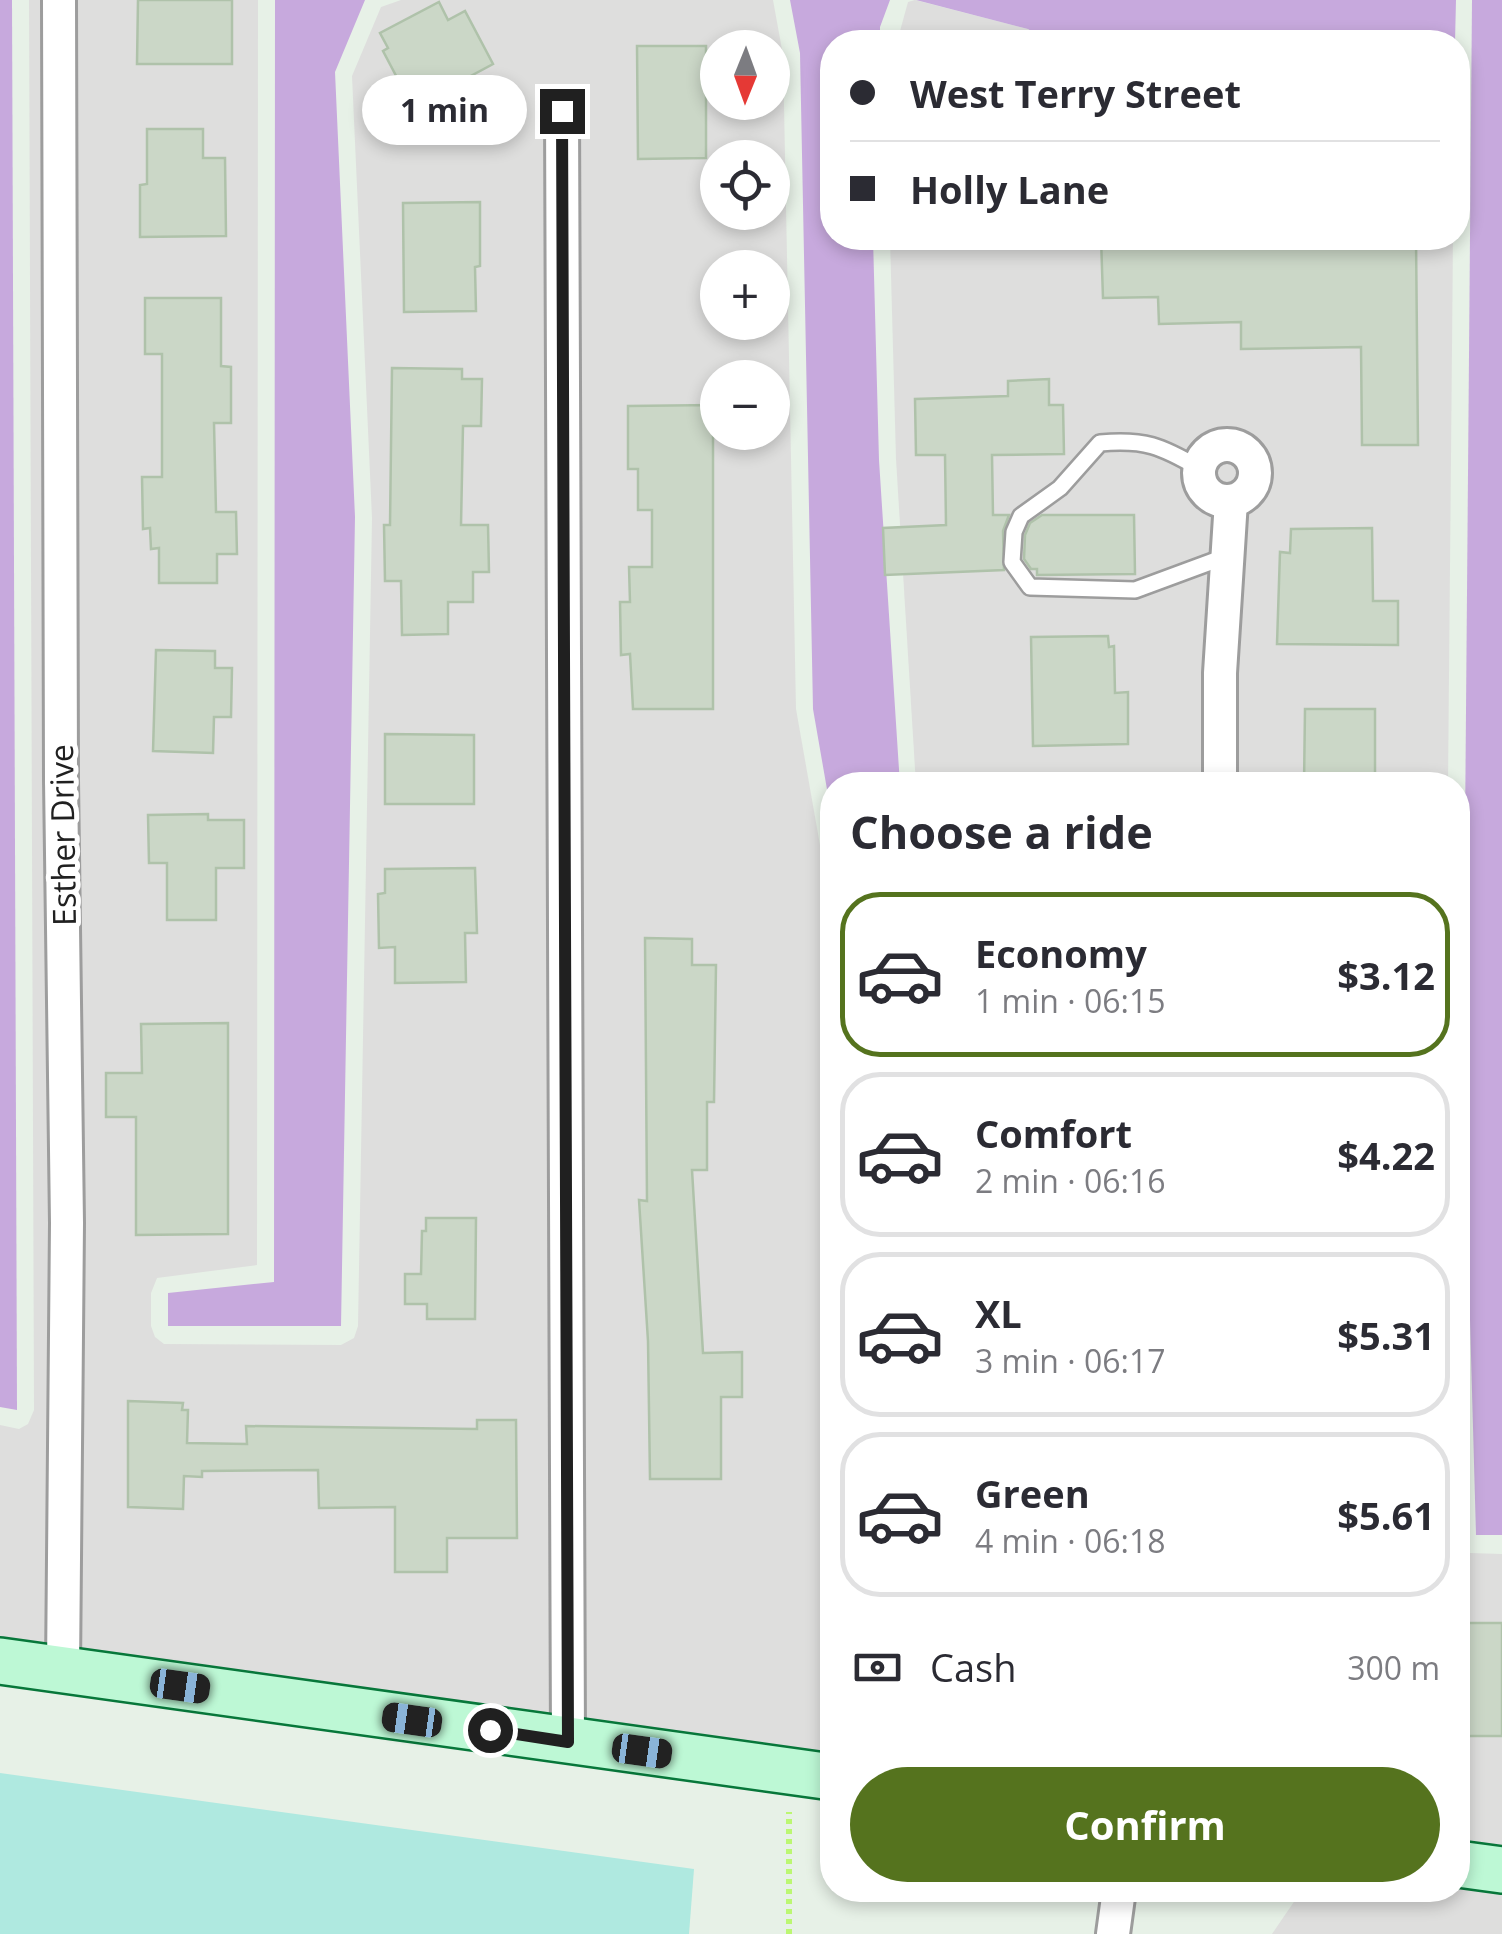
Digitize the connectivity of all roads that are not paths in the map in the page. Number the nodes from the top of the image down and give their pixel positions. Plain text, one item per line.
1 (59, 0) edge
2 (562, 111) dead end
3 (1199, 468) junction
4 (1232, 501) junction
5 (1228, 556) junction
6 (1220, 772) edge
7 (0, 1661) edge
8 (63, 1670) junction
9 (568, 1742) junction
10 (811, 1774) edge
11 (1470, 1866) edge
12 (1502, 1870) edge
13 (1117, 1902) edge
14 (1113, 1934) edge

1 - 8 street, Esther Drive
2 - 9 street
3 - 4 street
3 - 4 street
3 - 5 lane
4 - 5 street
5 - 6 street
7 - 8 street
8 - 9 street
9 - 10 street
11 - 12 street
13 - 14 street

